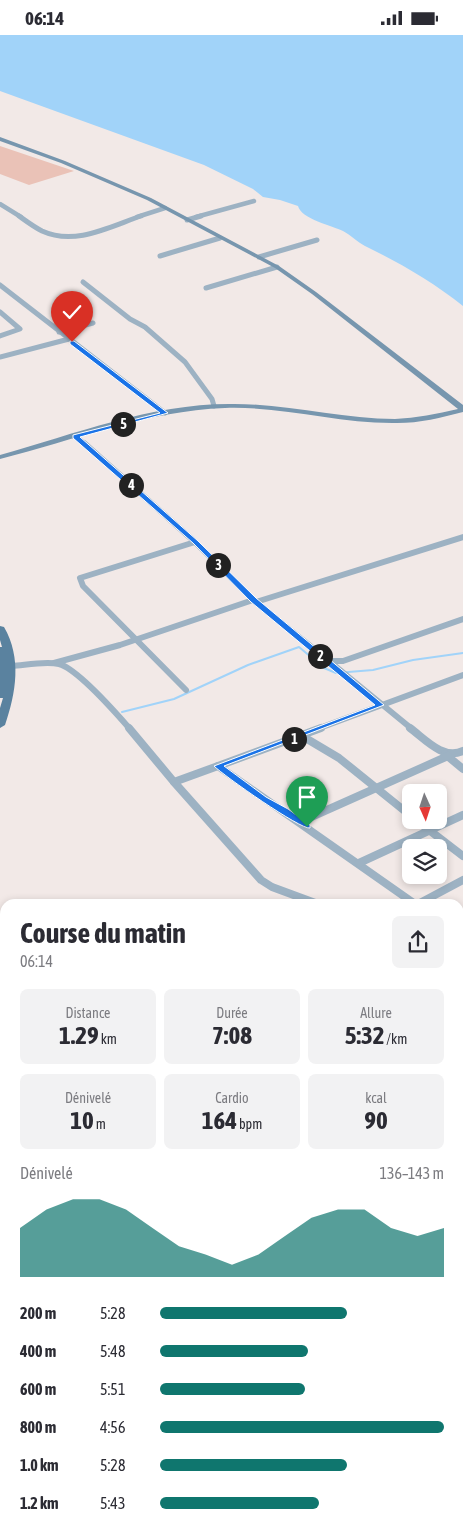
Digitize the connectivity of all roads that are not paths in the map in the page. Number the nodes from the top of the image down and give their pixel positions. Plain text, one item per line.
1 (0, 139) edge
2 (254, 201) dead end
3 (0, 204) edge
4 (165, 208) junction
5 (187, 220) junction
6 (220, 238) junction
7 (317, 240) dead end
8 (160, 256) dead end
9 (259, 257) junction
10 (277, 267) junction
11 (83, 282) dead end
12 (0, 285) edge
13 (206, 288) dead end
14 (1, 315) edge
15 (94, 323) dead end
16 (59, 332) junction
17 (0, 336) edge
18 (69, 339) junction
19 (0, 351) edge
20 (0, 356) edge
21 (214, 406) junction
22 (463, 410) edge
23 (165, 413) junction
24 (76, 436) junction
25 (0, 457) edge
26 (463, 537) edge
27 (195, 542) junction
28 (254, 601) junction
29 (463, 619) edge
30 (0, 629) edge
31 (137, 639) junction
32 (0, 650) edge
33 (329, 661) junction
34 (52, 664) junction
35 (12, 666) junction
36 (463, 675) edge
37 (186, 690) dead end
38 (0, 695) edge
39 (380, 705) junction
40 (0, 725) edge
41 (302, 736) junction
42 (463, 751) edge
43 (446, 754) junction
44 (218, 766) junction
45 (463, 769) edge
46 (174, 782) junction
47 (376, 789) junction
48 (402, 809) edge
49 (463, 815) edge
50 (300, 821) junction
51 (427, 829) edge
52 (430, 831) junction
53 (463, 856) edge
54 (359, 863) junction
55 (463, 880) edge
56 (304, 899) edge
57 (410, 899) edge
58 (427, 899) edge

1 - 4 main road
2 - 5 street
3 - 4 street
4 - 5 main road
5 - 6 main road
6 - 8 street
6 - 9 main road
7 - 9 street
9 - 10 main road
10 - 13 street
10 - 22 main road
11 - 21 street
12 - 16 street
14 - 17 street
15 - 16 street
16 - 18 street
18 - 20 street
18 - 23 street
19 - 20 street
21 - 22 main road
21 - 23 main road
23 - 24 main road
24 - 25 main road
24 - 27 street
26 - 28 street
27 - 28 street
27 - 31 street
28 - 31 street
28 - 33 street
29 - 33 street
30 - 35 main road
31 - 34 street
31 - 37 street
32 - 38 main road
33 - 39 street
34 - 35 street
34 - 46 street
35 - 40 main road
36 - 39 street
39 - 41 street
39 - 43 street
41 - 44 street
41 - 47 street
42 - 43 street
43 - 45 street
43 - 47 street
44 - 46 street
44 - 50 street
46 - 56 street
47 - 48 street
47 - 50 street
49 - 52 street
50 - 54 street
51 - 52 street
52 - 53 street
52 - 54 street
54 - 57 street
55 - 58 street

